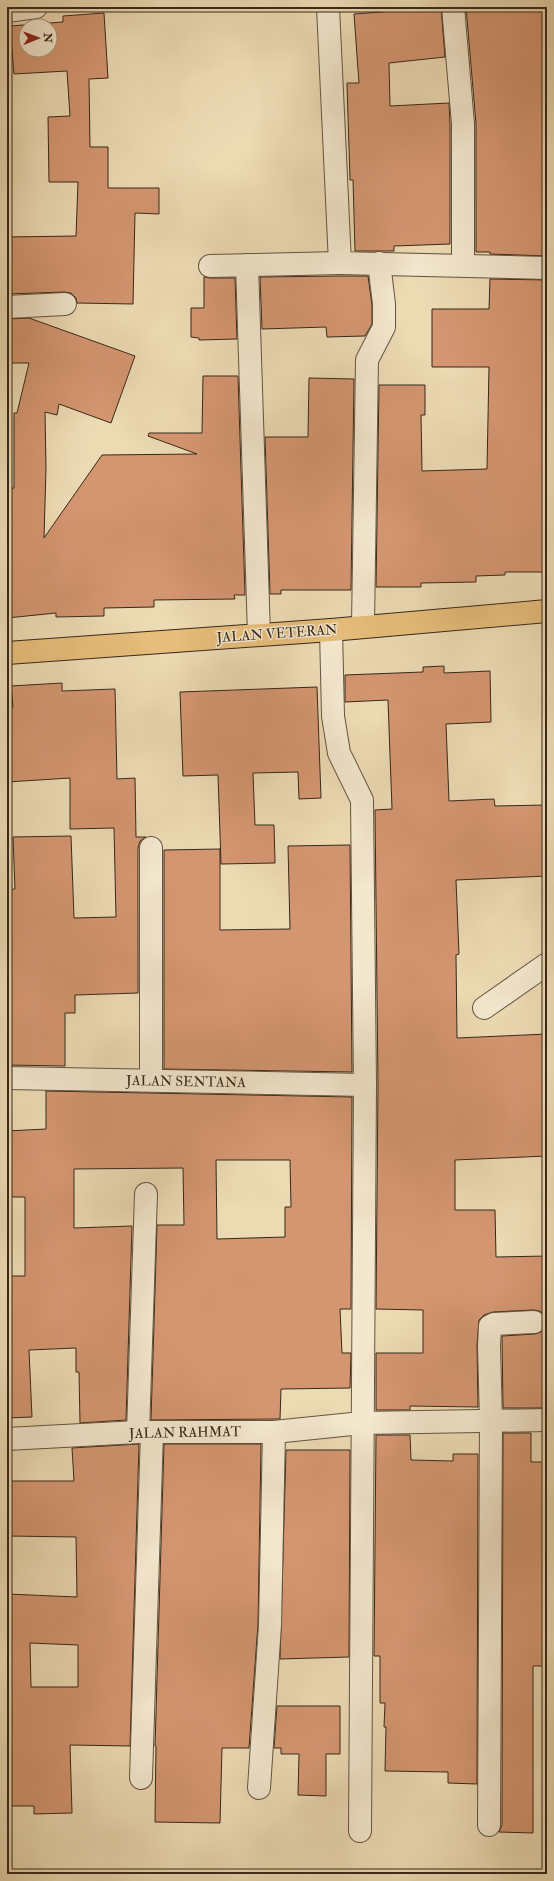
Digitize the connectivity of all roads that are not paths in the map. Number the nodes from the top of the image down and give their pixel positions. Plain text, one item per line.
1 (36, 7) edge
2 (328, 7) edge
3 (453, 7) edge
4 (7, 11) edge
5 (340, 263) junction
6 (379, 263) junction
7 (247, 265) junction
8 (463, 265) junction
9 (210, 266) dead end
10 (547, 268) edge
11 (65, 304) dead end
12 (7, 307) edge
13 (547, 611) edge
14 (363, 626) junction
15 (331, 630) junction
16 (259, 635) junction
17 (7, 653) edge
18 (152, 848) dead end
19 (547, 964) edge
20 (484, 1008) dead end
21 (7, 1078) edge
22 (151, 1080) junction
23 (365, 1085) junction
24 (146, 1194) dead end
25 (534, 1322) dead end
26 (547, 1420) edge
27 (491, 1421) junction
28 (362, 1423) junction
29 (145, 1432) junction
30 (274, 1432) junction
31 (7, 1439) edge
32 (141, 1778) dead end
33 (260, 1788) dead end
34 (490, 1824) dead end
35 (360, 1831) dead end

1 - 4 street
2 - 5 street
3 - 8 street
5 - 6 street
5 - 7 street
6 - 8 street
6 - 14 street
7 - 9 street
7 - 16 street
8 - 10 street
11 - 12 street
13 - 14 main road, JALAN VETERAN
14 - 15 main road, JALAN VETERAN
15 - 16 main road, JALAN VETERAN
15 - 23 street
16 - 17 main road, JALAN VETERAN
18 - 22 street
19 - 20 street
21 - 22 street, JALAN SENTANA
22 - 23 street, JALAN SENTANA
23 - 28 street
24 - 29 street
25 - 27 street
26 - 27 street, JALAN RAHMAT
27 - 28 street, JALAN RAHMAT
27 - 34 street
28 - 30 street, JALAN RAHMAT
28 - 35 street
29 - 30 street, JALAN RAHMAT
29 - 31 street, JALAN RAHMAT
29 - 32 street
30 - 33 street

